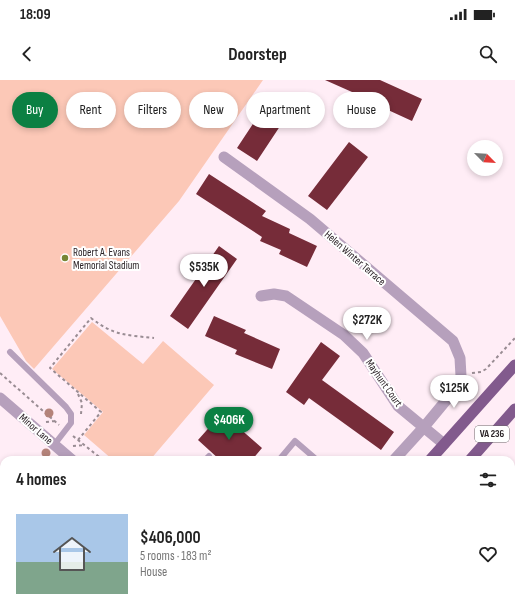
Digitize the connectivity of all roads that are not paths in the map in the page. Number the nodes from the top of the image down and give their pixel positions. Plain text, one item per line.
1 (224, 157) dead end
2 (261, 296) dead end
3 (10, 352) dead end
4 (515, 365) edge
5 (0, 398) edge
6 (515, 409) edge
7 (424, 427) junction
8 (444, 444) junction
9 (54, 445) junction
10 (67, 456) edge
11 (282, 456) edge
12 (312, 456) edge
13 (398, 456) edge
14 (434, 456) edge
15 (474, 456) edge

1 - 7 street, Helen Winter Terrace
2 - 7 street, Mayhunt Court
3 - 9 lane
4 - 8 main road, VA 236
5 - 9 street, Minor Lane
6 - 15 main road, VA 236
7 - 8 street, Mayhunt Court
7 - 13 street
8 - 14 main road, VA 236
9 - 10 street, Minor Lane
11 - 12 lane

